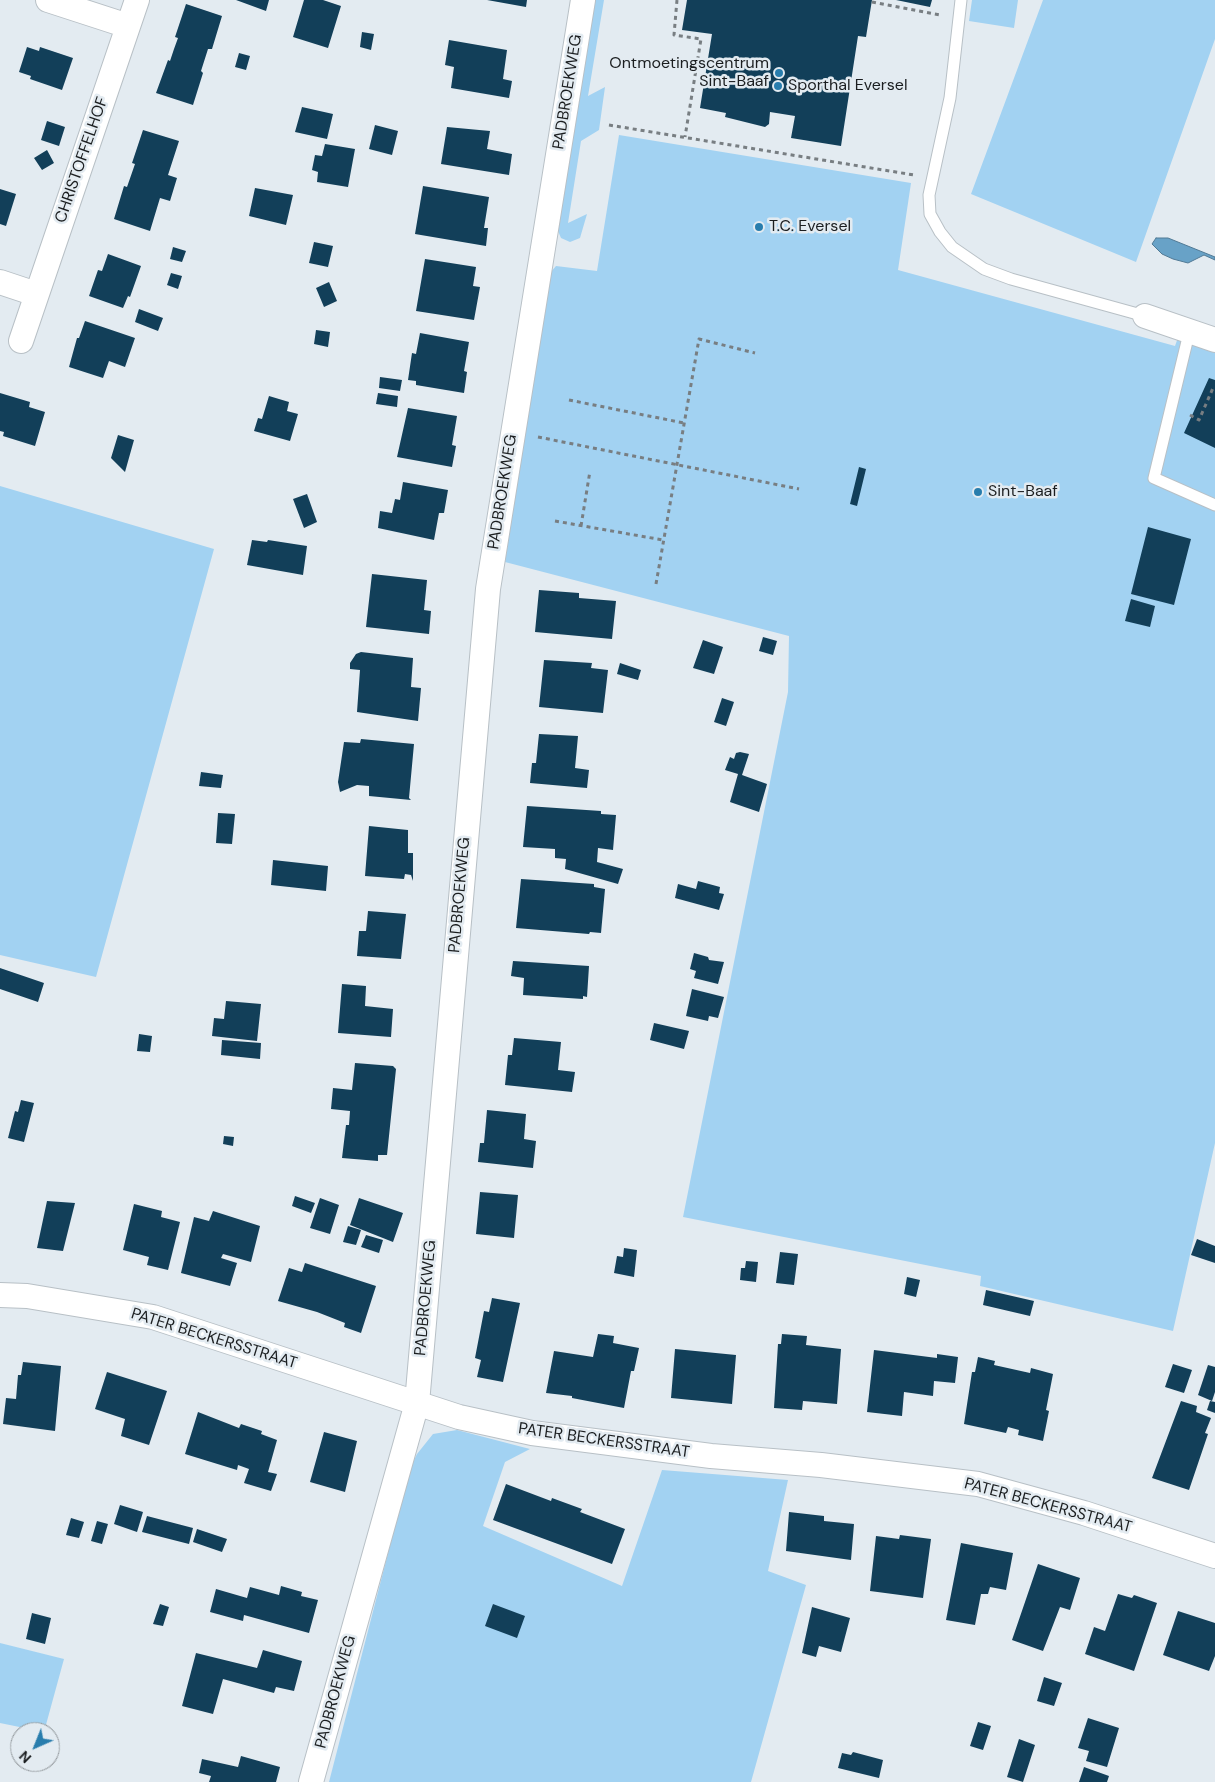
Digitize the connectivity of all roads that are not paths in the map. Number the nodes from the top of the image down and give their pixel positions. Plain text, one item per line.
1 (48, 0) edge
2 (137, 0) edge
3 (583, 0) edge
4 (961, 0) edge
5 (128, 26) junction
6 (0, 282) edge
7 (36, 294) junction
8 (1145, 316) joint
9 (1190, 329) junction
10 (1215, 340) edge
11 (21, 341) dead end
12 (1215, 506) edge
13 (0, 1295) edge
14 (417, 1403) junction
15 (1215, 1556) edge
16 (311, 1782) edge

1 - 5 street
2 - 5 street, CHRISTOFFELHOF
3 - 14 street, PADBROEKWEG
4 - 8 lane
5 - 7 street, CHRISTOFFELHOF
6 - 7 street
7 - 11 street, CHRISTOFFELHOF
8 - 9 street
9 - 10 street
9 - 12 lane
13 - 14 street, PATER BECKERSSTRAAT
14 - 15 street, PATER BECKERSSTRAAT
14 - 16 street, PADBROEKWEG

